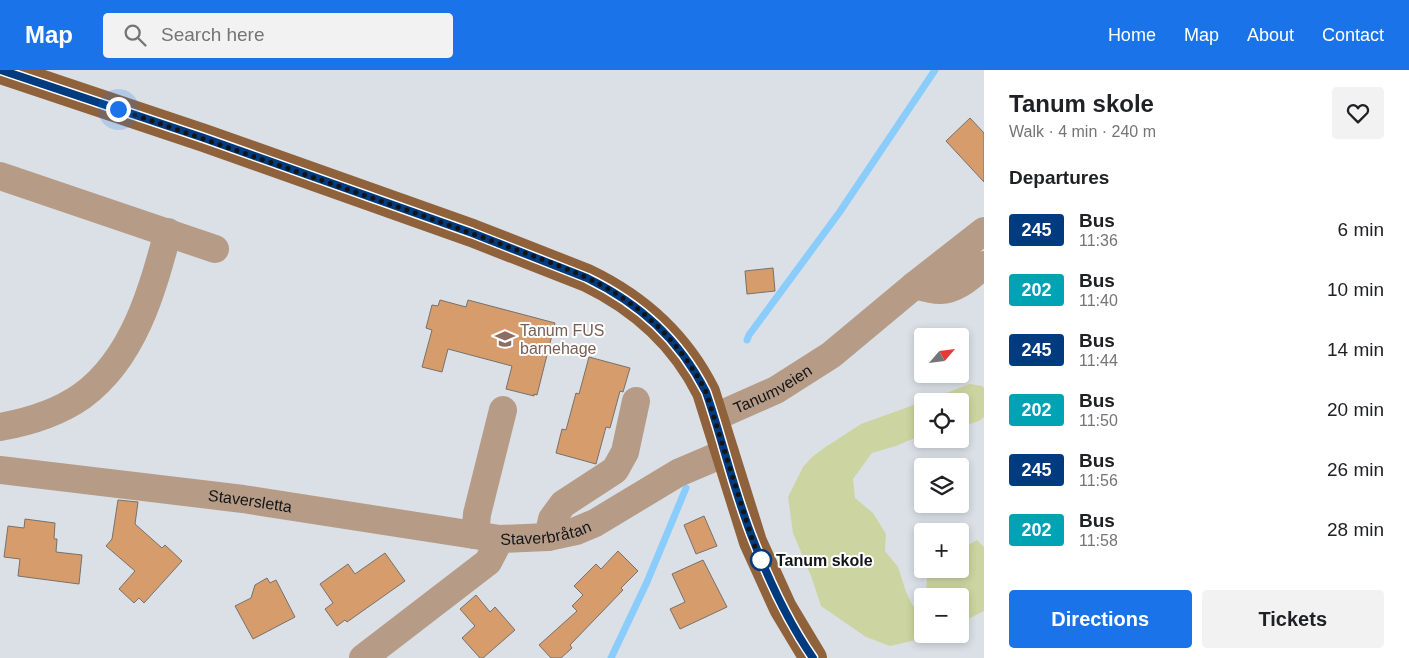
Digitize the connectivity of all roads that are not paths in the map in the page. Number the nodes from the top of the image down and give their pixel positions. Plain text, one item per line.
1 (1, 70) edge
2 (0, 176) edge
3 (984, 231) edge
4 (168, 232) junction
5 (215, 249) dead end
6 (984, 265) edge
7 (915, 285) junction
8 (636, 401) dead end
9 (504, 410) dead end
10 (715, 417) junction
11 (0, 427) edge
12 (725, 452) junction
13 (0, 470) edge
14 (488, 537) junction
15 (548, 537) junction
16 (363, 658) edge
17 (813, 658) edge

1 - 10 main road
2 - 4 street
3 - 7 street, Tanumveien
4 - 5 street
4 - 11 street
6 - 7 street
7 - 10 street, Tanumveien
8 - 15 street
9 - 14 street
10 - 12 main road, Tanumveien
12 - 15 street, Staverbråtan
12 - 17 main road, Tanumveien
13 - 14 street, Staversletta
14 - 15 street, Staverbråtan
14 - 16 street, Staverbråtan

